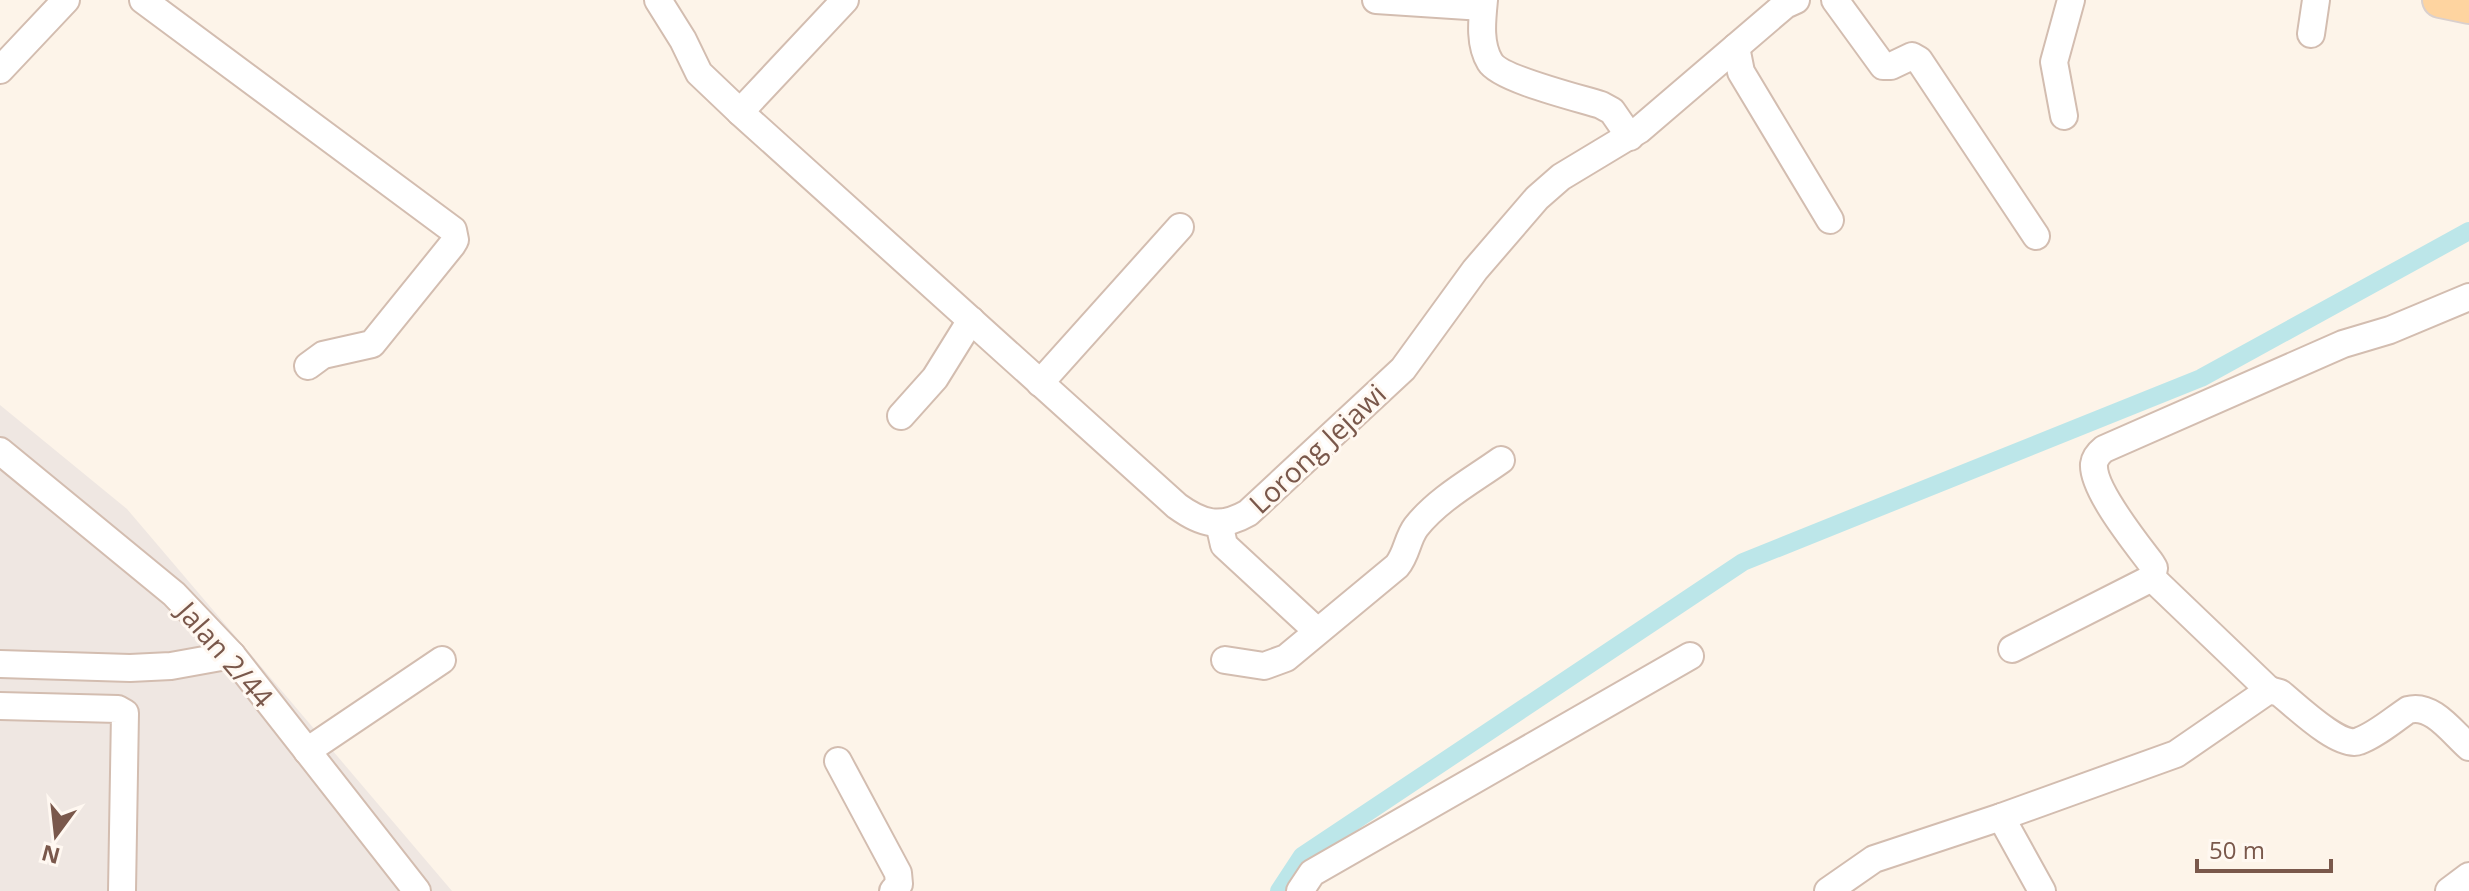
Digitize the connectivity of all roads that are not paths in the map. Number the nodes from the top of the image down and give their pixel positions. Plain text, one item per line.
1 (66, 0) edge
2 (143, 0) edge
3 (658, 0) edge
4 (845, 0) edge
5 (1376, 0) edge
6 (1796, 0) edge
7 (1835, 0) edge
8 (2071, 0) edge
9 (2316, 0) edge
10 (2440, 0) edge
11 (1484, 4) edge
12 (2469, 6) edge
13 (2311, 34) dead end
14 (1736, 47) junction
15 (0, 70) edge
16 (740, 112) junction
17 (2064, 116) dead end
18 (1630, 137) junction
19 (1830, 220) dead end
20 (1180, 227) dead end
21 (2036, 236) dead end
22 (2469, 297) edge
23 (971, 320) junction
24 (308, 366) dead end
25 (1040, 383) junction
26 (901, 416) dead end
27 (0, 451) edge
28 (1501, 460) dead end
29 (1219, 523) junction
30 (2152, 578) junction
31 (1317, 631) junction
32 (2012, 649) dead end
33 (232, 655) junction
34 (1690, 656) dead end
35 (442, 660) dead end
36 (1225, 660) dead end
37 (0, 664) edge
38 (2269, 690) junction
39 (0, 706) edge
40 (2469, 747) edge
41 (307, 751) junction
42 (838, 761) dead end
43 (2001, 817) junction
44 (2469, 876) edge
45 (122, 891) edge
46 (417, 891) edge
47 (893, 891) edge
48 (1300, 891) edge
49 (1828, 891) edge
50 (2042, 891) edge
51 (2449, 891) edge

1 - 15 street
2 - 24 street
3 - 16 street, Lorong Jejawi
4 - 16 street
5 - 11 street
6 - 14 street, Lorong Jejawi
7 - 21 street
8 - 17 street
9 - 13 street
10 - 12 main road
11 - 18 street
14 - 18 street, Lorong Jejawi
14 - 19 street
16 - 23 street, Lorong Jejawi
18 - 29 street, Lorong Jejawi
20 - 25 street
22 - 30 street
23 - 25 street, Lorong Jejawi
23 - 26 street
25 - 29 street, Lorong Jejawi
27 - 33 street, Jalan 2/44
28 - 31 street
29 - 31 street
30 - 32 street
30 - 38 street
31 - 36 street
33 - 37 street
33 - 41 street, Jalan 2/44
34 - 48 street
35 - 41 street
38 - 40 street
38 - 43 street
39 - 45 street
41 - 46 street, Jalan 2/44
42 - 47 street
43 - 49 street
43 - 50 street
44 - 51 street

